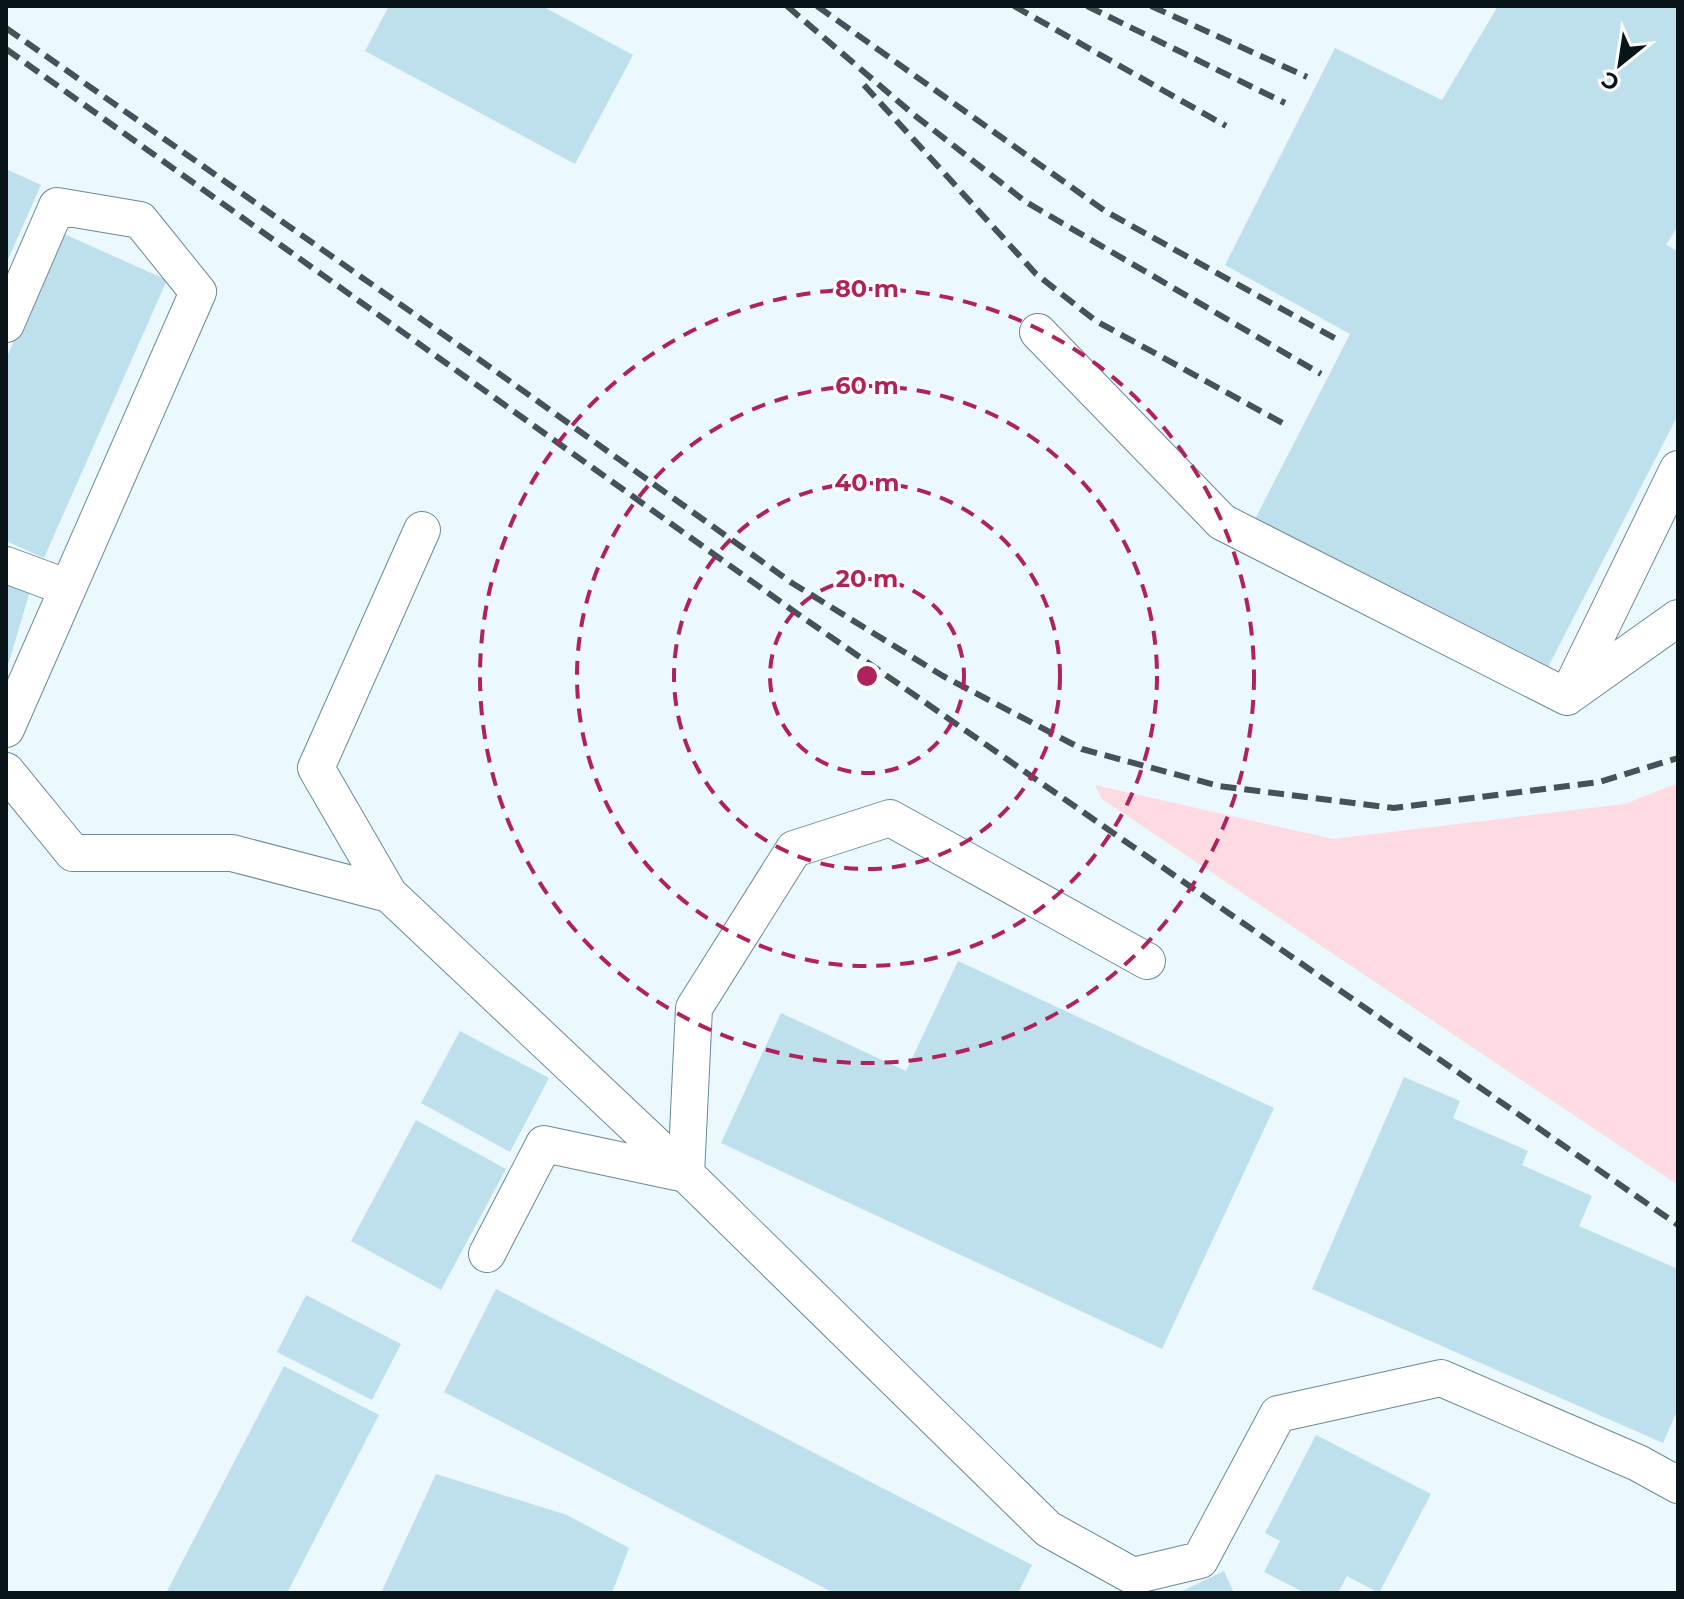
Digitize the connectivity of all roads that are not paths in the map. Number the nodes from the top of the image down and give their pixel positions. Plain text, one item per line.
1 (6, 324) edge
2 (1038, 332) dead end
3 (1678, 469) edge
4 (422, 530) dead end
5 (6, 565) edge
6 (68, 588) junction
7 (1678, 618) edge
8 (1567, 697) junction
9 (6, 729) edge
10 (6, 771) edge
11 (389, 894) junction
12 (1147, 961) dead end
13 (686, 1174) junction
14 (487, 1254) dead end
15 (1678, 1485) edge

1 - 6 lane
2 - 8 lane
3 - 8 lane
4 - 11 lane
5 - 6 lane
6 - 9 lane
7 - 8 lane
10 - 11 lane
11 - 13 lane
12 - 13 lane
13 - 14 lane
13 - 15 lane

